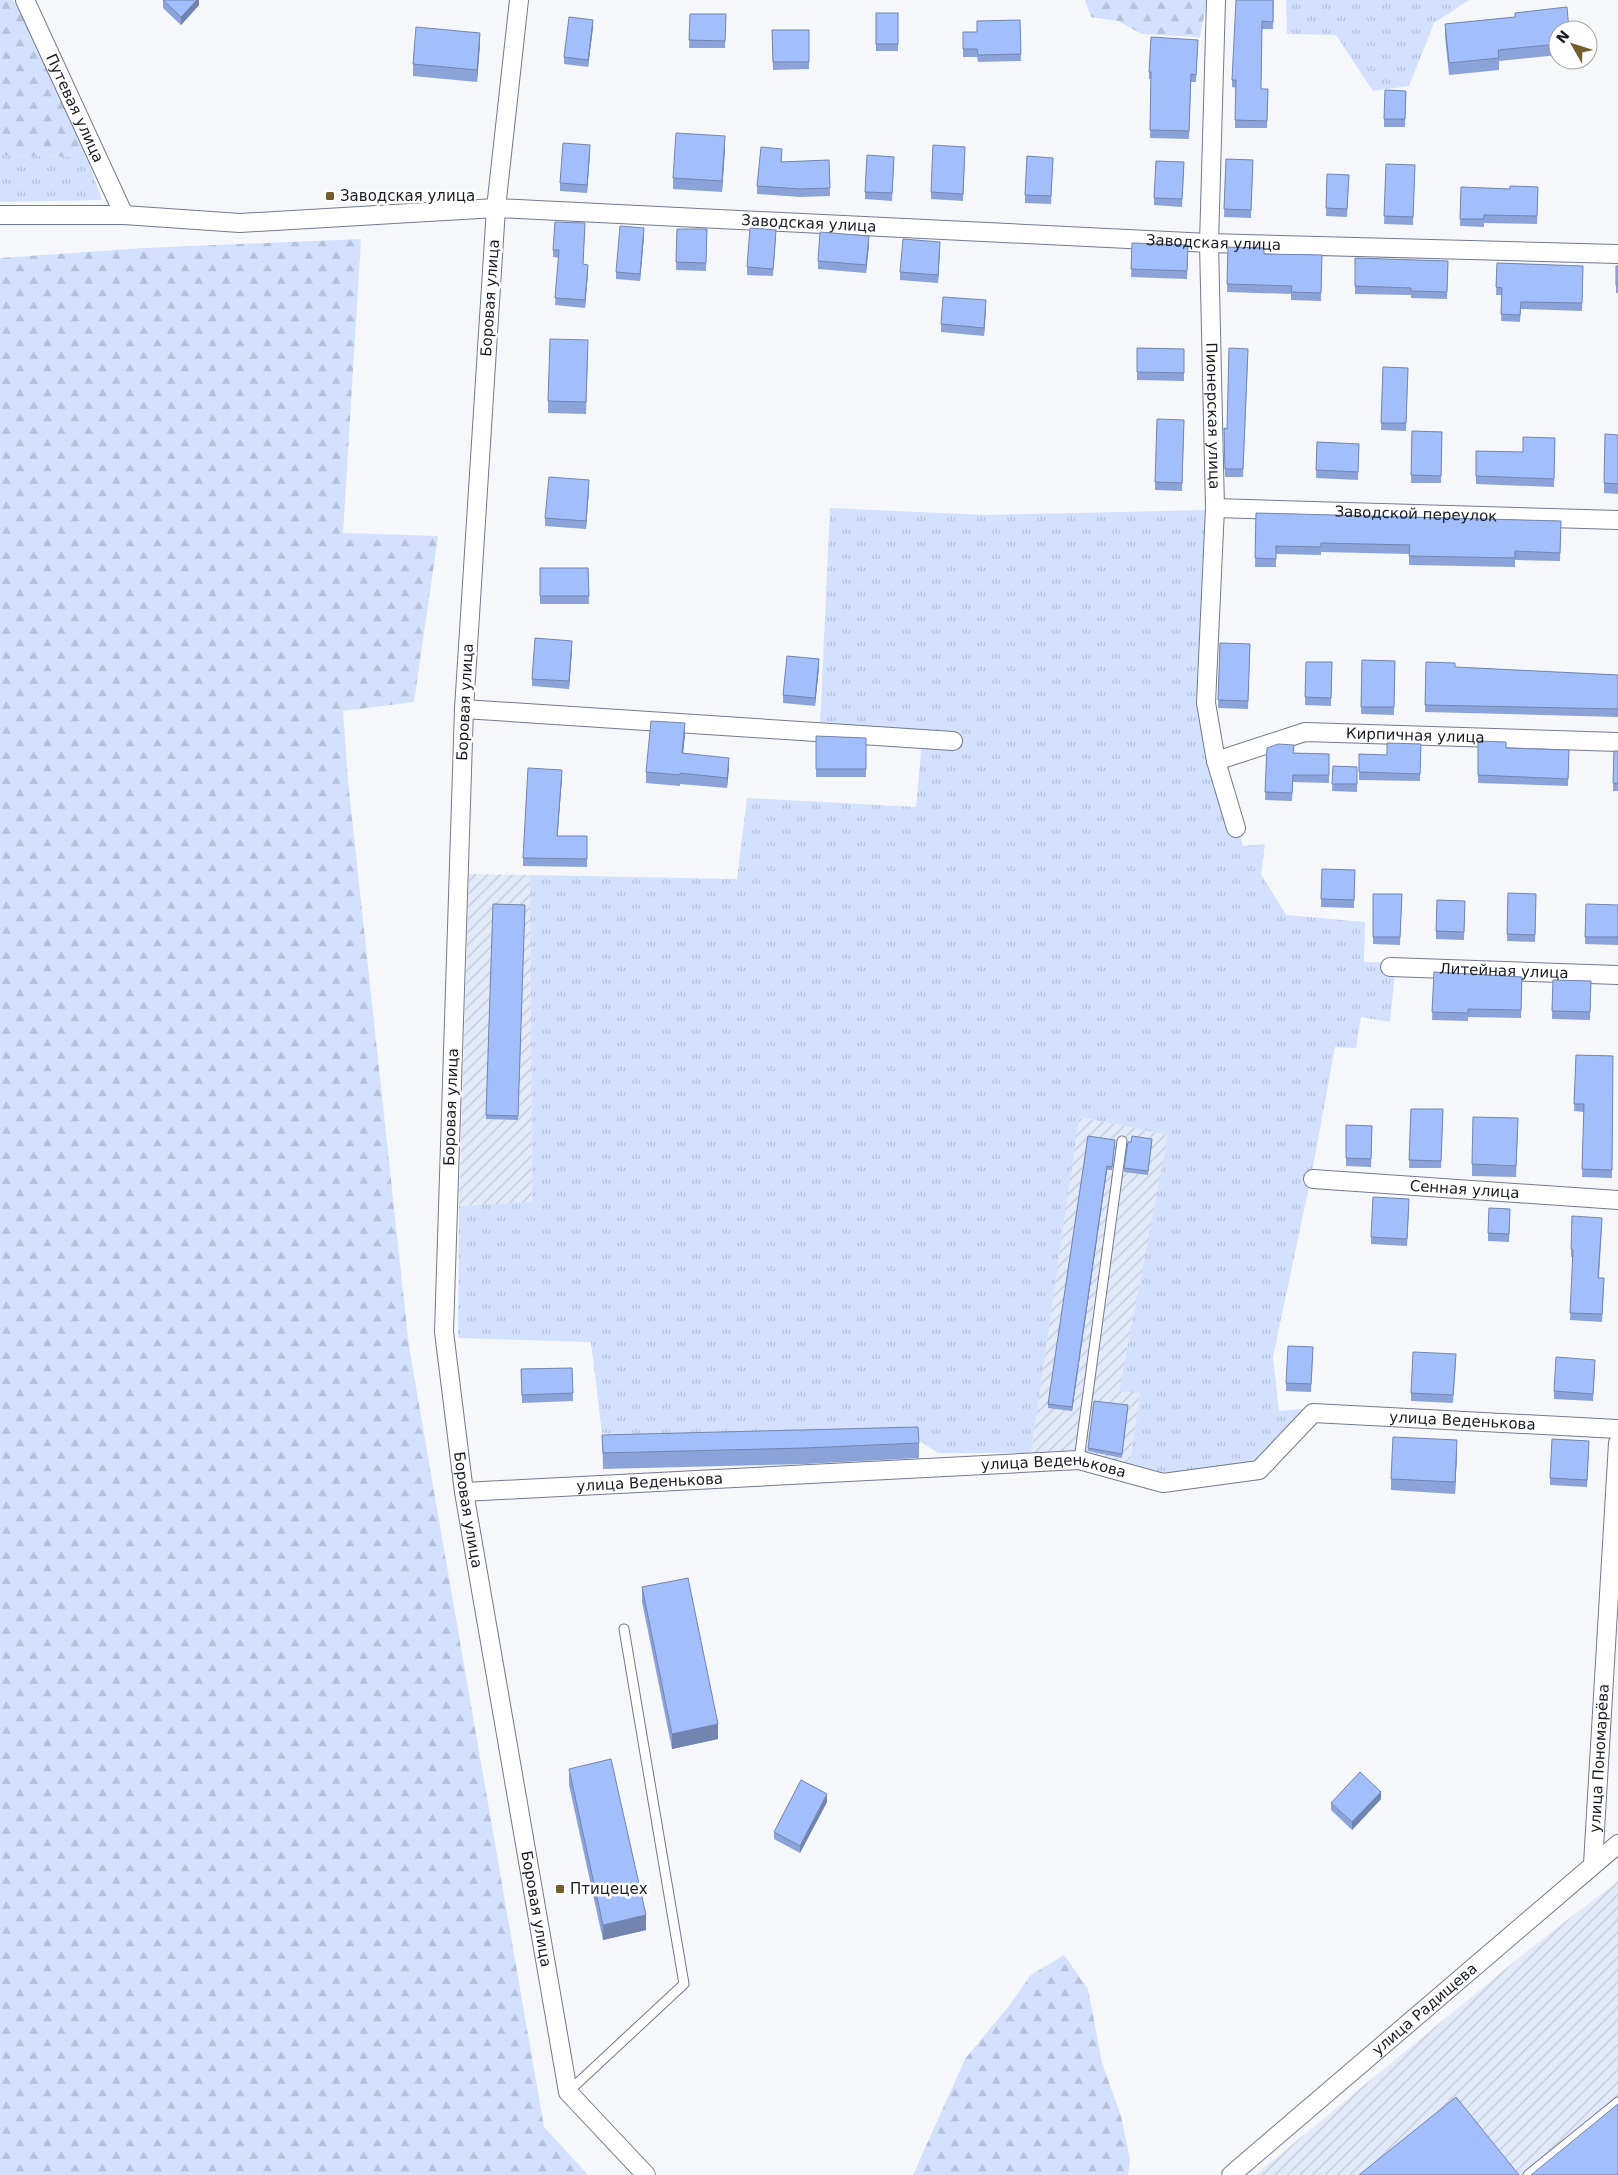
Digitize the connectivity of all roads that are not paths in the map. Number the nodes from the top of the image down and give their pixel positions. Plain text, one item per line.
1 (519, 0) edge
2 (1216, 0) edge
3 (31, 2) edge
4 (496, 208) junction
5 (124, 215) junction
6 (0, 216) edge
7 (1209, 243) junction
8 (1618, 254) edge
9 (1215, 508) junction
10 (1618, 520) edge
11 (464, 709) junction
12 (953, 741) dead end
13 (1618, 742) edge
14 (1216, 761) junction
15 (1236, 828) dead end
16 (1390, 968) dead end
17 (1618, 975) edge
18 (1122, 1142) dead end
19 (1313, 1179) dead end
20 (1618, 1200) edge
21 (1618, 1429) edge
22 (1618, 1443) edge
23 (1079, 1460) junction
24 (464, 1492) junction
25 (624, 1629) dead end
26 (1618, 1844) edge
27 (1593, 1864) junction
28 (568, 2092) junction
29 (1618, 2102) edge
30 (646, 2175) edge
31 (1231, 2175) edge
32 (1528, 2175) edge

1 - 4 street, Боровая улица
2 - 7 street, Пионерская улица
3 - 5 street, Путевая улица
4 - 5 street, Заводская улица
4 - 7 street, Заводская улица
4 - 11 street, Боровая улица
5 - 6 street, Заводская улица
7 - 8 street, Заводская улица
7 - 9 street, Пионерская улица
9 - 10 street, Заводской переулок
9 - 14 street, Пионерская улица
11 - 12 street
11 - 24 street, Боровая улица
13 - 14 street, Кирпичная улица
14 - 15 street, Пионерская улица
16 - 17 street, Литейная улица
18 - 23 lane
19 - 20 street, Сенная улица
21 - 23 street, улица Веденькова
22 - 27 street, улица Пономарёва
23 - 24 street, улица Веденькова
24 - 28 street, Боровая улица
25 - 28 lane
26 - 27 street, улица Радищева
27 - 31 street, улица Радищева
28 - 30 street
29 - 32 lane

